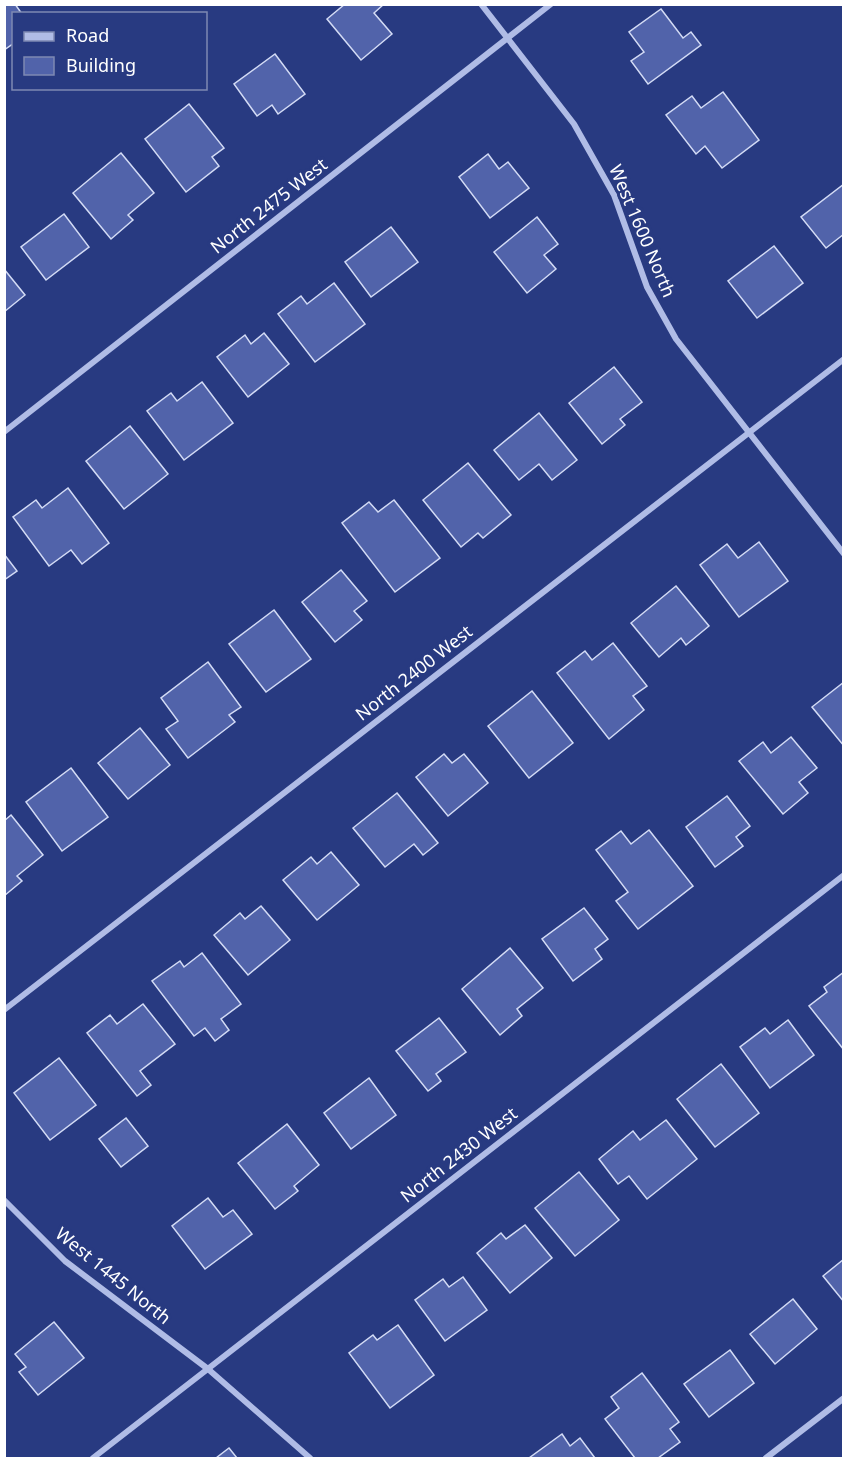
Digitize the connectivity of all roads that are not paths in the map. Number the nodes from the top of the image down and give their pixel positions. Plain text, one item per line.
1 (481, 4) edge
2 (551, 4) edge
3 (507, 39) junction
4 (843, 360) edge
5 (4, 432) edge
6 (748, 432) junction
7 (843, 554) edge
8 (843, 875) edge
9 (4, 1010) edge
10 (4, 1200) edge
11 (208, 1369) junction
12 (843, 1398) edge
13 (93, 1458) edge
14 (310, 1458) edge
15 (766, 1458) edge

1 - 3 street, West 1600 North
2 - 3 street, North 2475 West
3 - 5 street, North 2475 West
3 - 6 street, West 1600 North
4 - 6 street, North 2400 West
6 - 7 street, West 1600 North
6 - 9 street, North 2400 West
8 - 11 street, North 2430 West
10 - 11 street, West 1445 North
11 - 13 street, North 2430 West
11 - 14 street, West 1445 North
12 - 15 street

